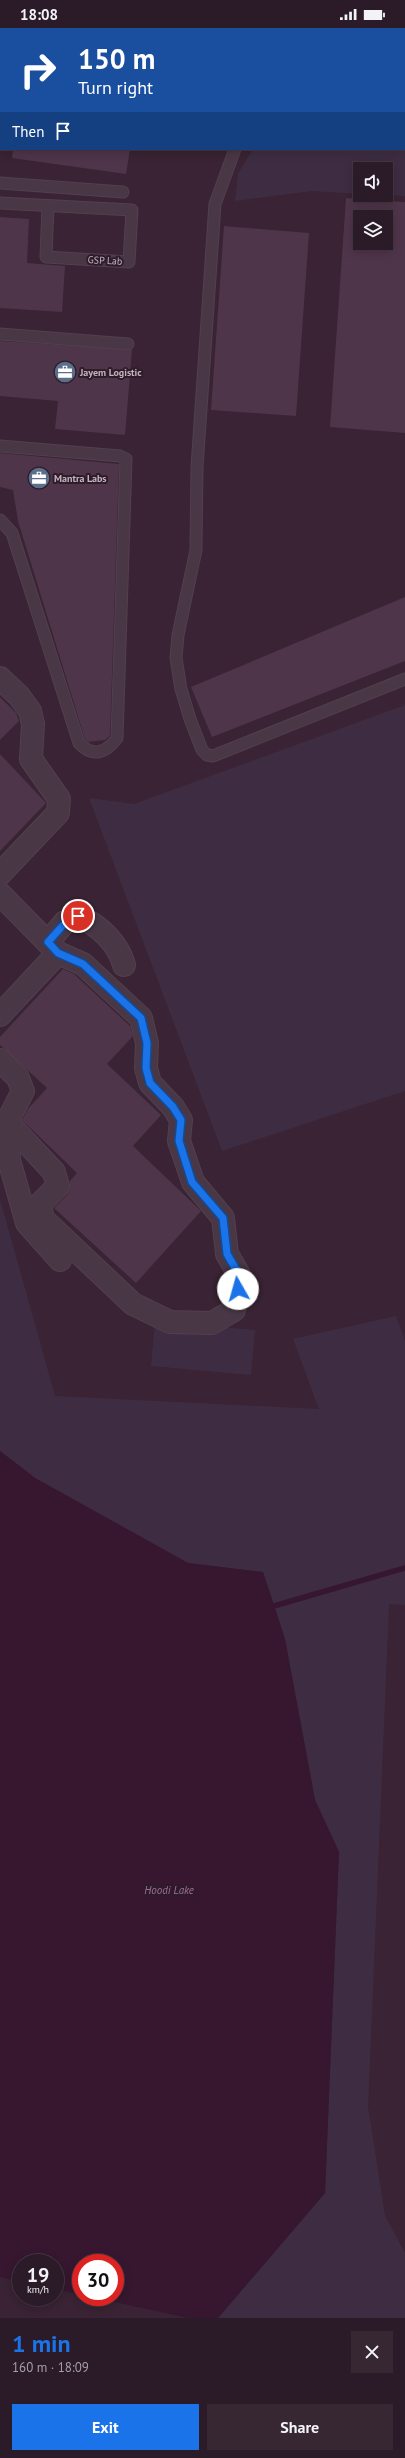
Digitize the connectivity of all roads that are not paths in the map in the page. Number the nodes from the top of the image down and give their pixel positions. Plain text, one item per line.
1 (235, 150) edge
2 (0, 183) edge
3 (123, 192) dead end
4 (0, 203) edge
5 (48, 206) junction
6 (0, 334) edge
7 (128, 344) dead end
8 (0, 446) edge
9 (0, 520) edge
10 (0, 678) edge
11 (405, 679) edge
12 (0, 874) edge
13 (0, 894) edge
14 (52, 948) junction
15 (124, 965) dead end
16 (0, 1015) edge
17 (0, 1060) edge
18 (7, 1122) junction
19 (60, 1260) dead end

1 - 11 lane
2 - 3 lane
4 - 5 lane, GSP Lab
5 - 5 lane, GSP Lab
6 - 7 lane
8 - 9 lane
10 - 12 street
13 - 14 street
14 - 15 street
14 - 16 street
14 - 18 street
17 - 18 street
18 - 19 street

